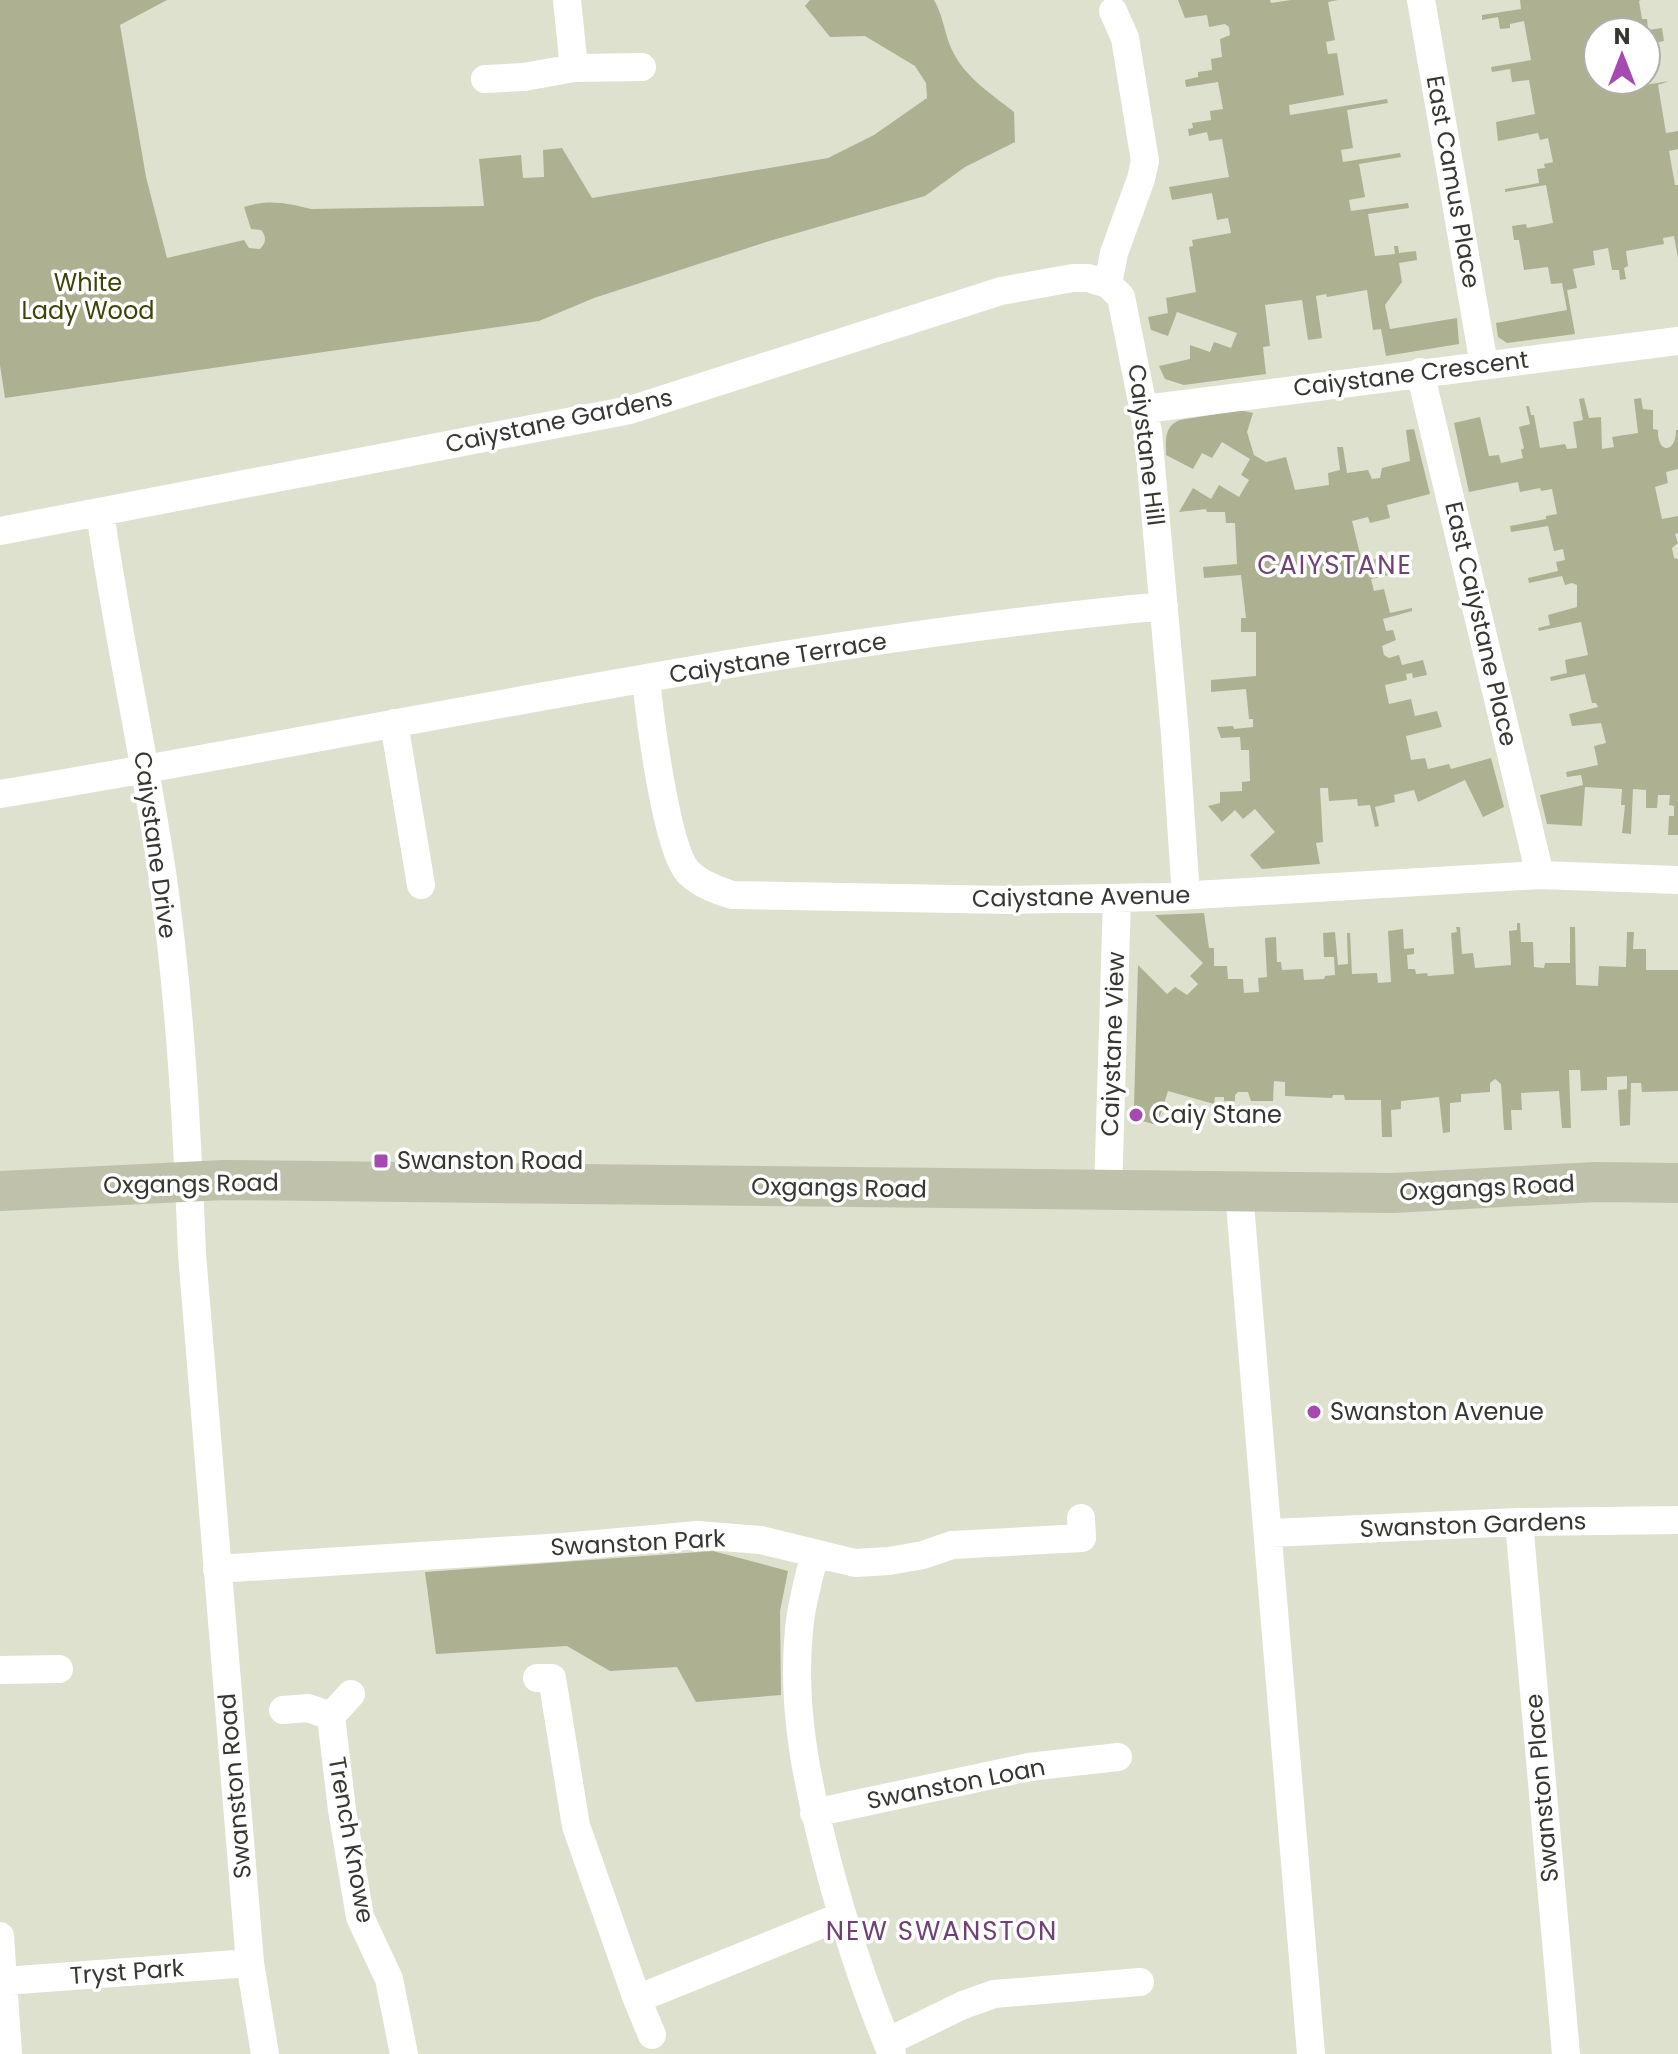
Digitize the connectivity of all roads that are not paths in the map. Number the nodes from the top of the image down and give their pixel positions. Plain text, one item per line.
1 (567, 0) edge
2 (1421, 0) edge
3 (1113, 11) dead end
4 (642, 67) dead end
5 (574, 68) junction
6 (485, 79) dead end
7 (1108, 284) junction
8 (1678, 341) edge
9 (1484, 365) junction
10 (1420, 372) junction
11 (1145, 409) junction
12 (100, 512) junction
13 (0, 531) edge
14 (1164, 606) junction
15 (646, 680) junction
16 (394, 723) junction
17 (144, 770) junction
18 (0, 794) edge
19 (1540, 875) junction
20 (1678, 880) edge
21 (421, 885) dead end
22 (1186, 895) junction
23 (1117, 898) junction
24 (189, 1181) junction
25 (1678, 1183) edge
26 (0, 1191) edge
27 (1108, 1191) junction
28 (1239, 1192) junction
29 (1081, 1518) dead end
30 (1678, 1520) edge
31 (1519, 1522) junction
32 (1269, 1533) junction
33 (815, 1553) junction
34 (217, 1569) junction
35 (59, 1669) dead end
36 (0, 1670) edge
37 (537, 1678) dead end
38 (351, 1694) dead end
39 (283, 1710) dead end
40 (331, 1716) junction
41 (1106, 1764) dead end
42 (814, 1813) junction
43 (842, 1916) junction
44 (0, 1936) edge
45 (250, 1963) junction
46 (4, 1981) junction
47 (1130, 1989) dead end
48 (637, 1999) junction
49 (652, 2035) dead end
50 (889, 2048) edge
51 (8, 2054) edge
52 (265, 2054) edge
53 (404, 2054) edge
54 (1311, 2054) edge
55 (1566, 2054) edge

1 - 5 street
2 - 9 street, East Camus Place
3 - 7 street
4 - 5 street
5 - 6 street
7 - 11 street, Caiystane Hill
7 - 12 street, Caiystane Gardens
8 - 9 street, Caiystane Crescent
9 - 10 street, Caiystane Crescent
10 - 11 street, Caiystane Crescent
10 - 19 street, East Caiystane Place
11 - 14 street, Caiystane Hill
12 - 13 street, Caiystane Gardens
12 - 17 street, Caiystane Drive
14 - 15 street, Caiystane Terrace
14 - 22 street, Caiystane Hill
15 - 16 street, Caiystane Terrace
15 - 23 street, Caiystane Avenue
16 - 17 street, Caiystane Terrace
16 - 21 street
17 - 18 street, Caiystane Terrace
17 - 24 street, Caiystane Drive
19 - 20 street, Caiystane Avenue
19 - 22 street, Caiystane Avenue
22 - 23 street, Caiystane Avenue
23 - 27 street, Caiystane View
24 - 26 main road, Oxgangs Road
24 - 27 main road, Oxgangs Road
24 - 34 street, Swanston Road
25 - 28 main road, Oxgangs Road
27 - 28 main road, Oxgangs Road
28 - 32 street
29 - 33 street, Swanston Park
30 - 31 street, Swanston Gardens
31 - 32 street, Swanston Gardens
31 - 55 street, Swanston Place
32 - 54 street
33 - 34 street, Swanston Park
33 - 42 street
34 - 45 street, Swanston Road
35 - 36 street
37 - 48 street
38 - 40 street
39 - 40 street
40 - 53 street, Trench Knowe
41 - 42 street, Swanston Loan
42 - 43 street
43 - 48 street
43 - 50 street
44 - 46 street
45 - 46 street, Tryst Park
45 - 52 street, Swanston Road
46 - 51 street
47 - 50 street
48 - 49 street

